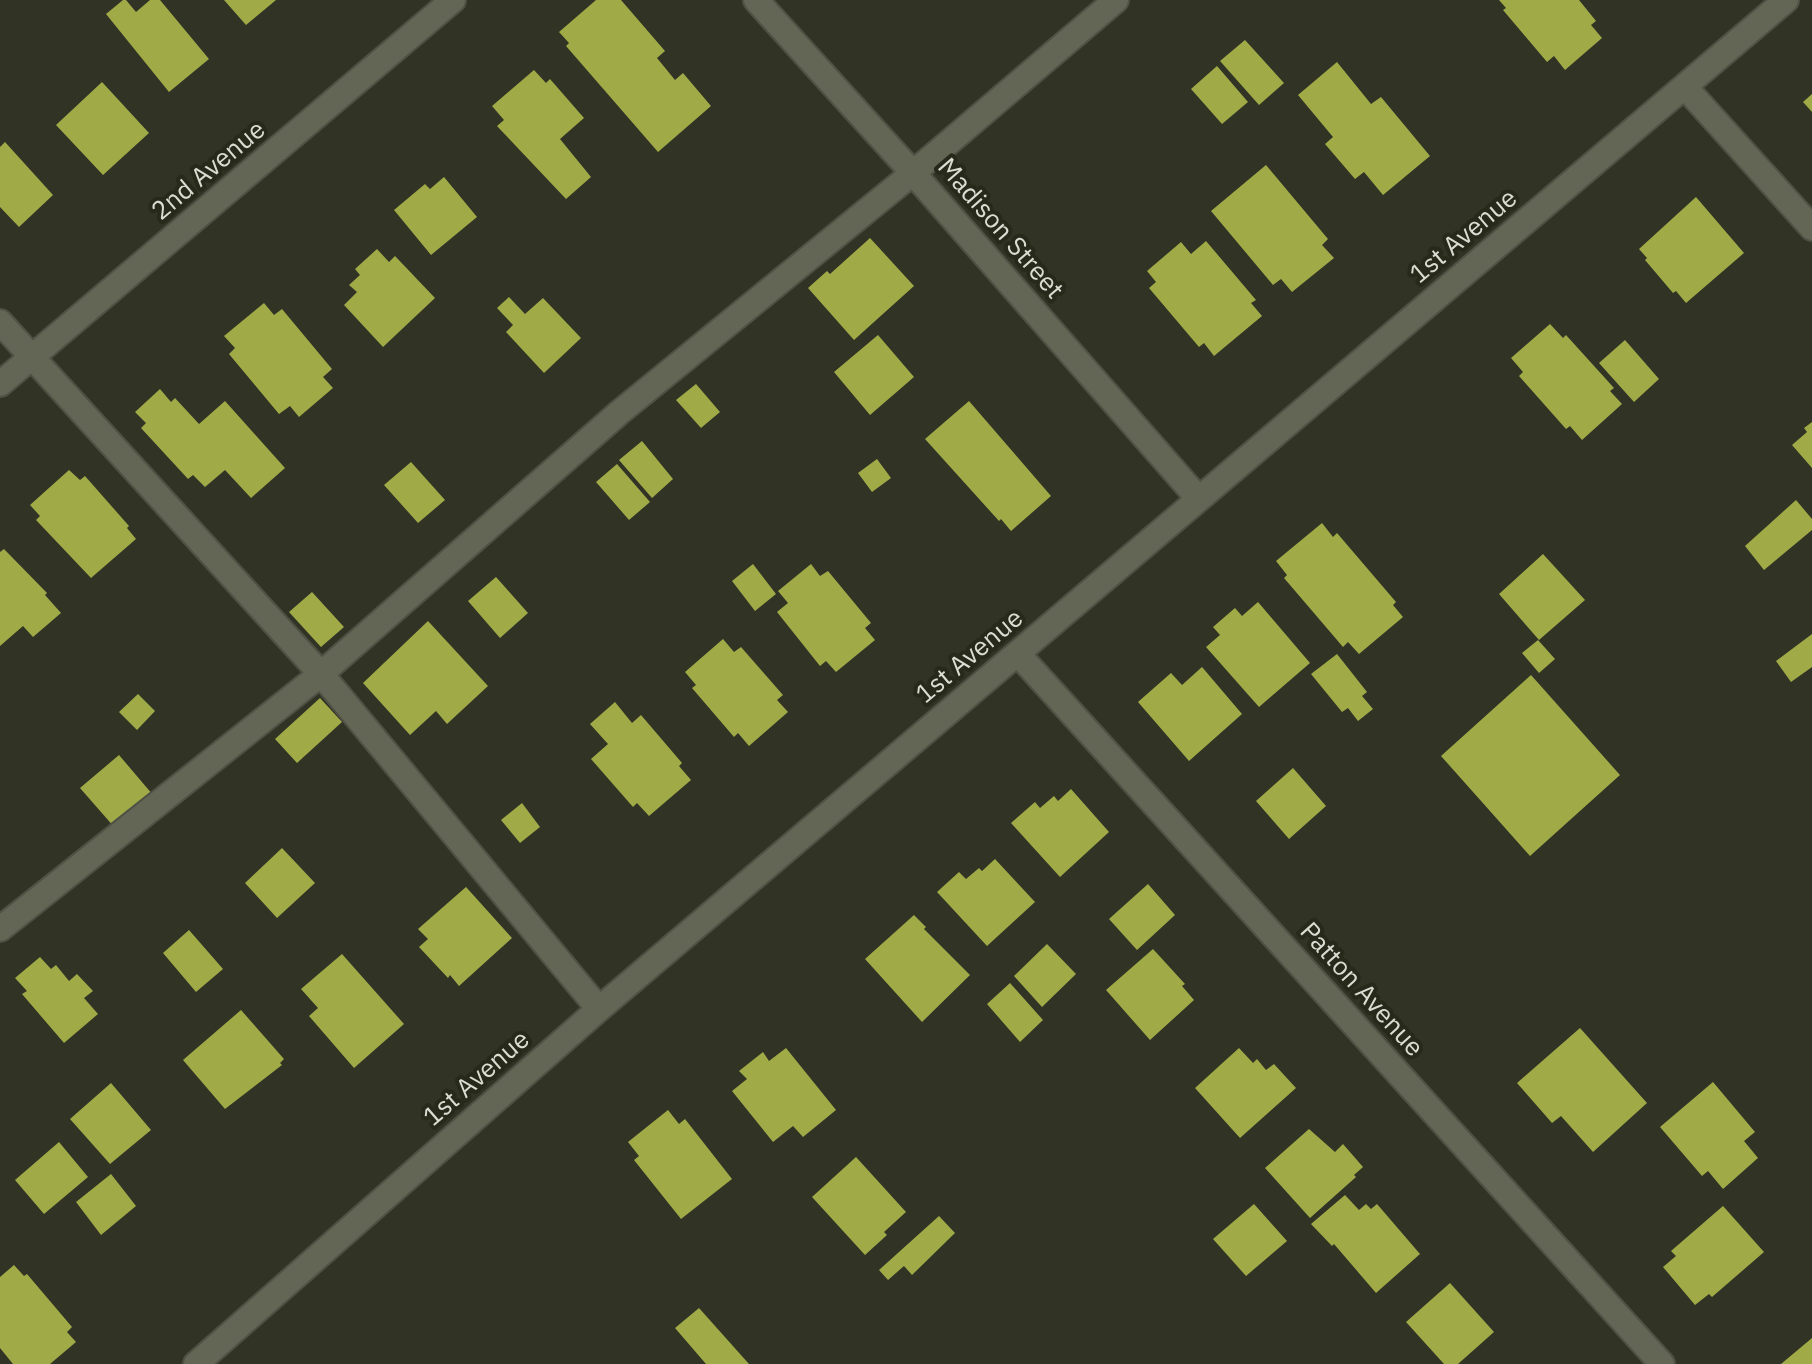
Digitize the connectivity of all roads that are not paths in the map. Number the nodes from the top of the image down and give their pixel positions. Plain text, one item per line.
1 (453, 0) edge
2 (756, 0) edge
3 (1116, 0) edge
4 (1786, 0) edge
5 (1685, 87) junction
6 (913, 173) junction
7 (1812, 228) edge
8 (0, 322) edge
9 (31, 358) junction
10 (0, 384) edge
11 (1198, 498) junction
12 (1018, 654) junction
13 (321, 674) junction
14 (0, 929) edge
15 (599, 1009) junction
16 (196, 1364) edge
17 (1662, 1364) edge

1 - 9 street, 2nd Avenue
2 - 6 street, Madison Street
3 - 6 street
4 - 5 street, 1st Avenue
5 - 7 street
5 - 11 street, 1st Avenue
6 - 11 street, Madison Street
6 - 13 street
8 - 9 street
9 - 10 street, 2nd Avenue
9 - 13 street
11 - 12 street, 1st Avenue
12 - 15 street, 1st Avenue
12 - 17 street, Patton Avenue
13 - 14 street
13 - 15 street
15 - 16 street, 1st Avenue

